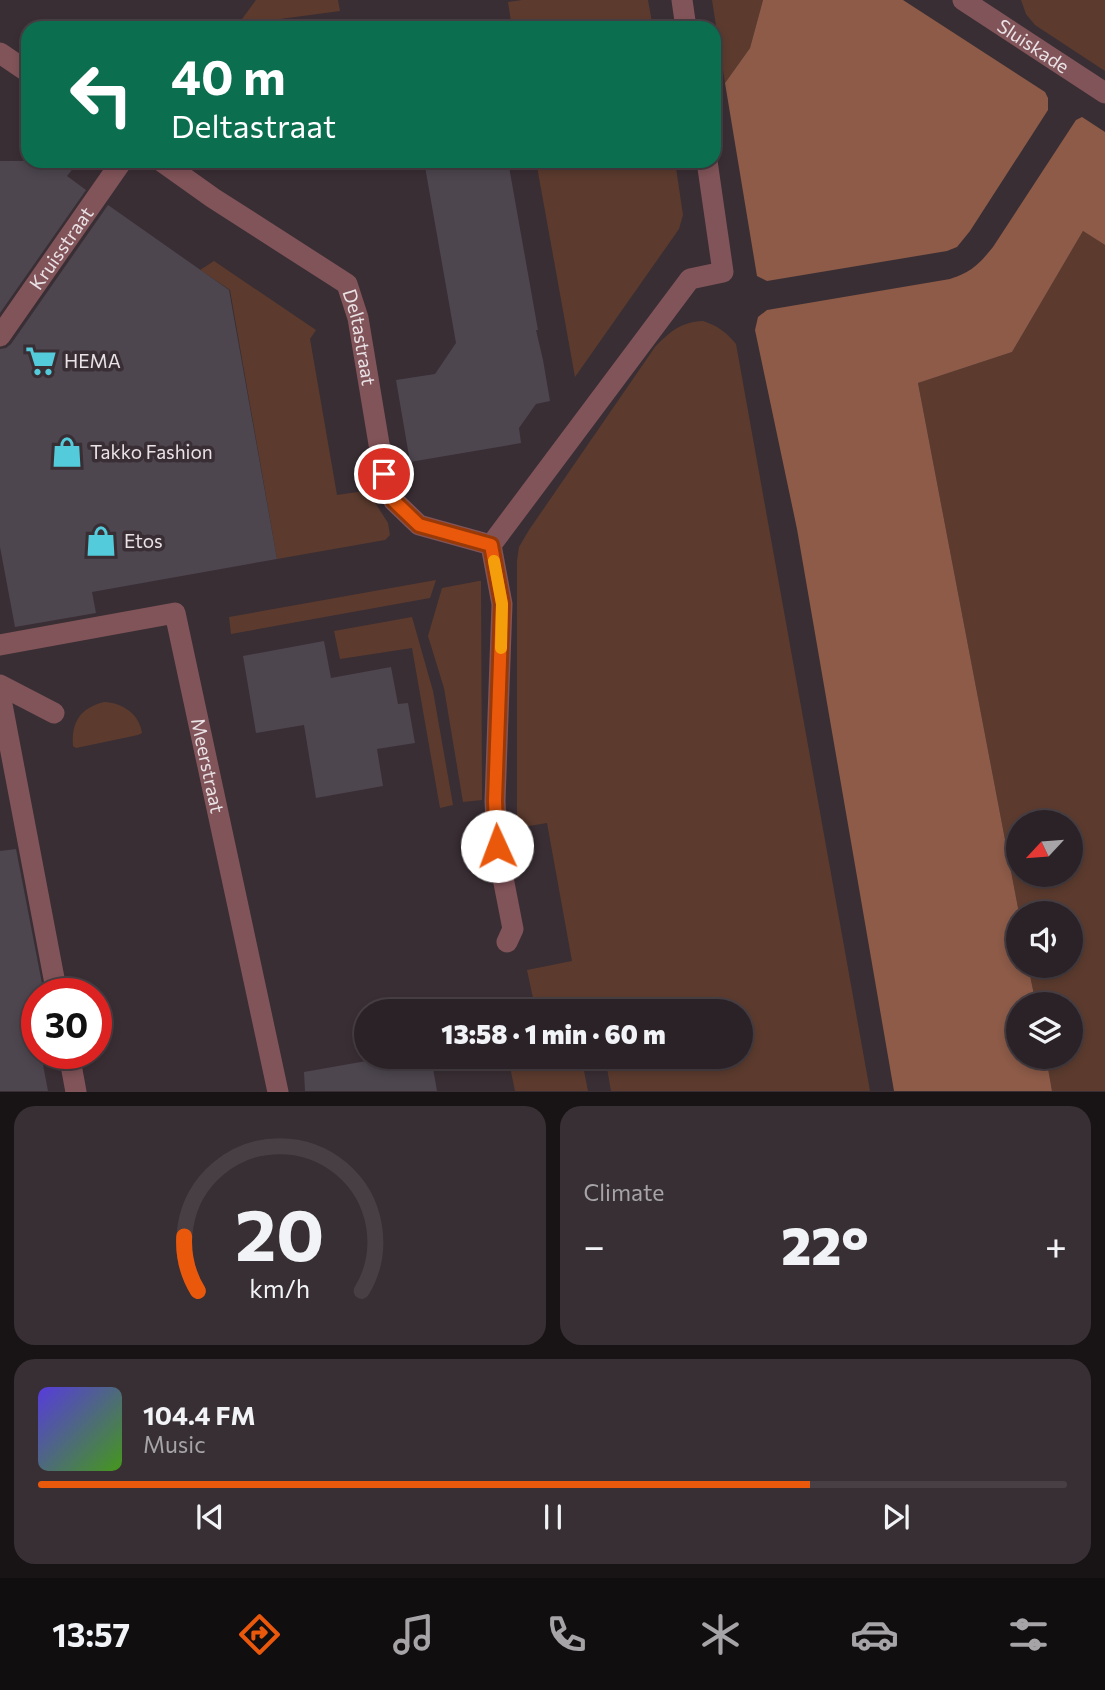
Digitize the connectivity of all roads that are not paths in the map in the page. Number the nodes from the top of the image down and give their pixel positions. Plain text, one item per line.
1 (682, 0) edge
2 (977, 4) edge
3 (685, 21) edge
4 (0, 53) edge
5 (21, 67) edge
6 (1105, 93) edge
7 (117, 168) edge
8 (170, 168) edge
9 (707, 168) edge
10 (0, 336) edge
11 (491, 545) junction
12 (0, 645) edge
13 (0, 685) edge
14 (0, 694) edge
15 (54, 713) dead end
16 (507, 942) dead end
17 (54, 978) edge
18 (72, 1069) edge
19 (76, 1091) edge
20 (278, 1091) edge

1 - 3 street
2 - 6 street, Sluiskade
4 - 5 street
7 - 10 street, Kruisstraat
8 - 11 street, Deltastraat
9 - 11 street
11 - 16 street
12 - 20 street, Meerstraat
13 - 15 street
14 - 17 street
18 - 19 street

